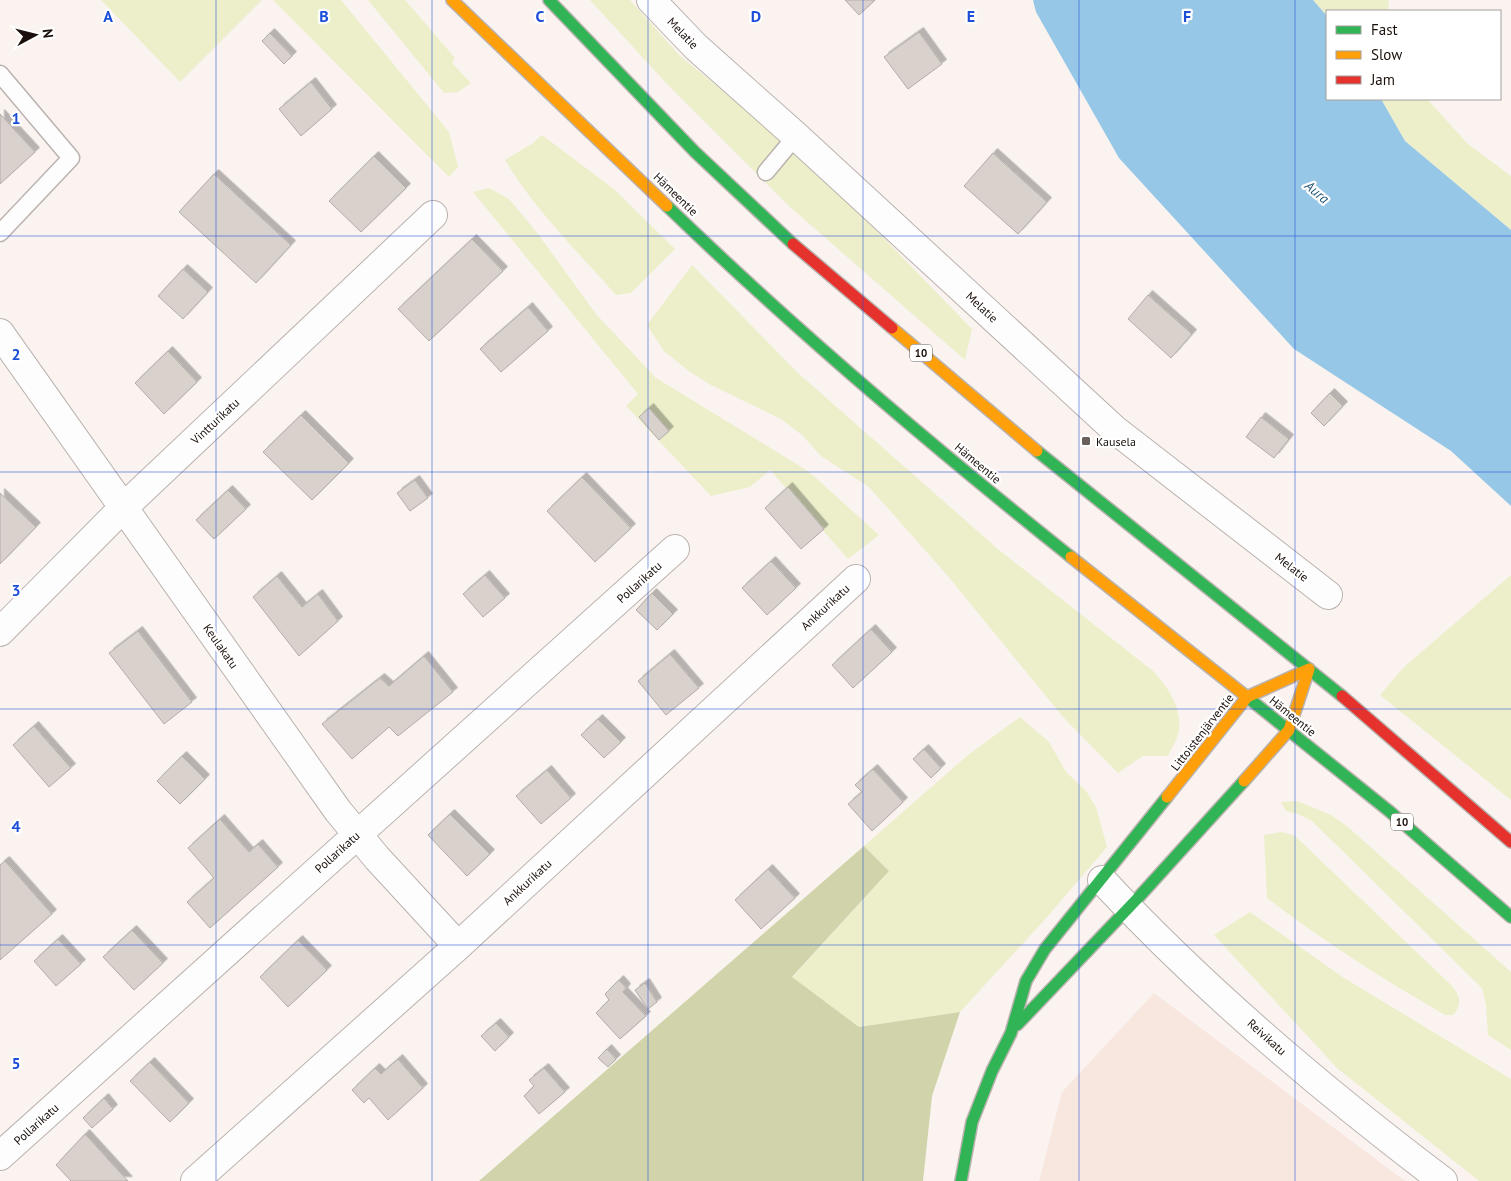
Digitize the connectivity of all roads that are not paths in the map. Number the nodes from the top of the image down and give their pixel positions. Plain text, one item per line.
1 (452, 0) edge
2 (549, 0) edge
3 (651, 0) edge
4 (0, 74) edge
5 (796, 136) junction
6 (766, 172) dead end
7 (433, 215) dead end
8 (0, 233) edge
9 (0, 334) edge
10 (123, 508) junction
11 (675, 549) dead end
12 (856, 579) dead end
13 (1328, 595) dead end
14 (0, 632) edge
15 (1309, 669) junction
16 (1247, 697) junction
17 (1289, 730) junction
18 (357, 834) junction
19 (1511, 842) edge
20 (1102, 880) junction
21 (1129, 908) junction
22 (1511, 917) edge
23 (458, 946) junction
24 (1011, 1033) junction
25 (0, 1156) edge
26 (1433, 1178) edge
27 (195, 1181) edge
28 (961, 1181) edge

1 - 16 main road, Hämeentie / 10
2 - 15 main road, 10
3 - 5 street, Melatie
4 - 8 lane
5 - 6 lane
5 - 13 street, Melatie
7 - 10 street, Vintturikatu
9 - 10 street, Keulakatu
10 - 14 street, Vintturikatu
10 - 18 street, Keulakatu
11 - 18 street, Pollarikatu
12 - 23 street, Ankkurikatu
15 - 16 main road, Littoistenjärventie
15 - 17 main road, Littoistenjärventie
15 - 19 main road, 10
16 - 17 main road, Hämeentie / 10
16 - 20 main road, Littoistenjärventie
17 - 21 main road, Littoistenjärventie
17 - 22 main road, Hämeentie / 10
18 - 23 street, Keulakatu
18 - 25 street, Pollarikatu
20 - 21 street, Reivikatu
20 - 24 main road, Littoistenjärventie
21 - 24 main road, Littoistenjärventie
21 - 26 street, Reivikatu
23 - 27 street, Ankkurikatu
24 - 28 main road, Littoistenjärventie

